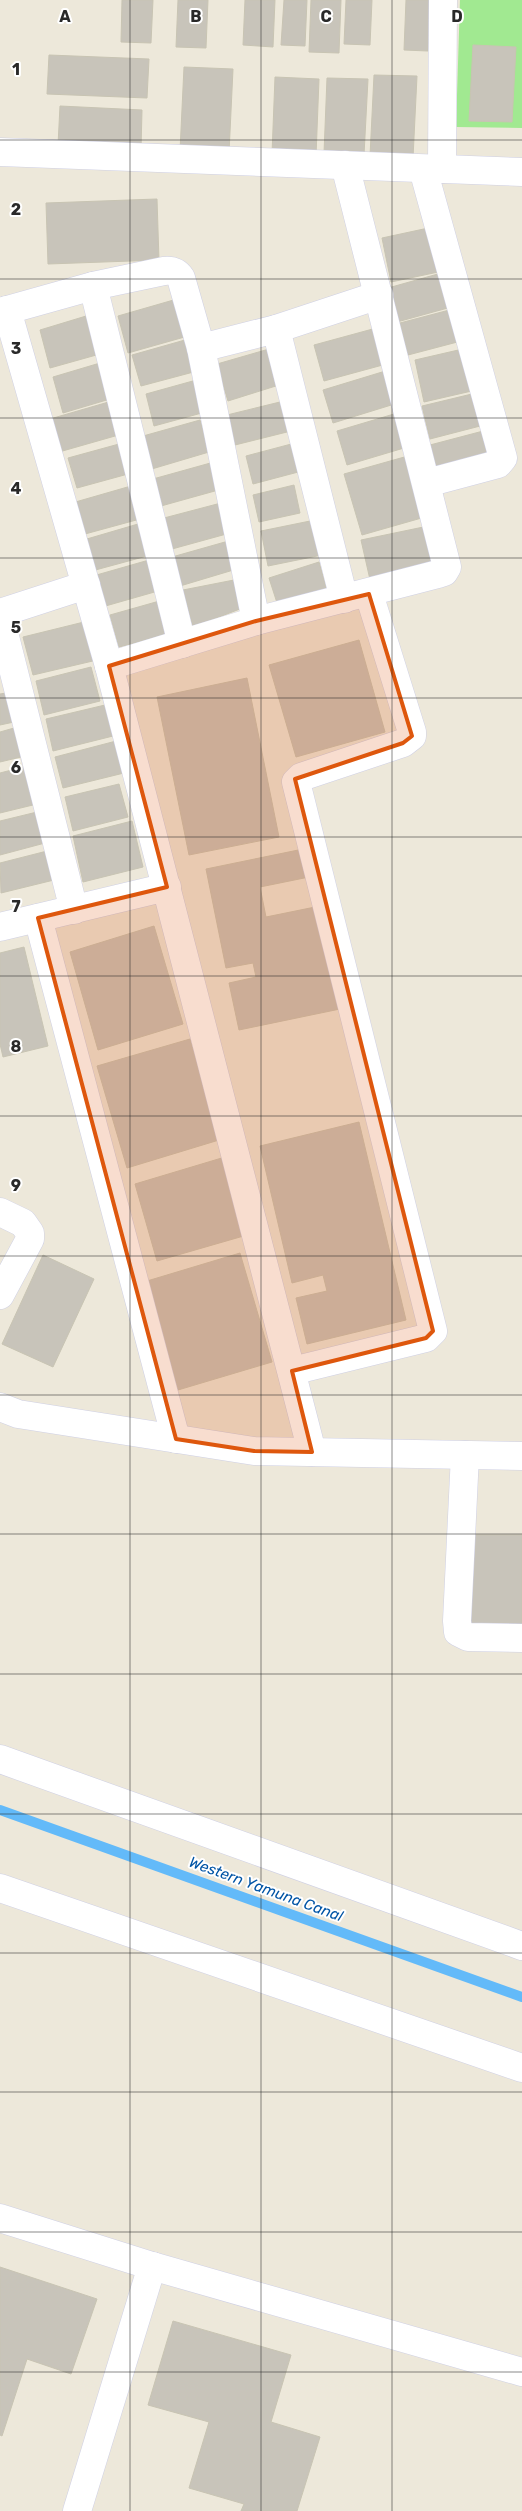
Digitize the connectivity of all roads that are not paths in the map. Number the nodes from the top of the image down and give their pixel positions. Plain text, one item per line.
1 (444, 0) edge
2 (0, 152) edge
3 (345, 165) junction
4 (432, 169) junction
5 (522, 172) edge
6 (93, 286) junction
7 (379, 296) junction
8 (3, 311) edge
9 (276, 329) junction
10 (201, 348) junction
11 (427, 483) junction
12 (86, 585) junction
13 (356, 596) junction
14 (0, 613) edge
15 (0, 617) edge
16 (256, 621) junction
17 (182, 644) junction
18 (109, 666) junction
19 (167, 887) junction
20 (74, 910) junction
21 (38, 918) junction
22 (0, 927) edge
23 (0, 1212) edge
24 (0, 1295) edge
25 (292, 1371) junction
26 (0, 1406) edge
27 (176, 1439) junction
28 (312, 1452) junction
29 (465, 1455) junction
30 (522, 1456) edge
31 (522, 1638) edge
32 (0, 1759) edge
33 (0, 1888) edge
34 (522, 1946) edge
35 (522, 2068) edge
36 (0, 2218) edge
37 (152, 2266) junction
38 (522, 2372) edge
39 (77, 2511) edge

1 - 4 street
2 - 3 street
3 - 4 street
3 - 7 street
4 - 5 street
4 - 11 street
6 - 8 street
6 - 10 street
6 - 17 street
7 - 9 street
7 - 11 street
8 - 12 street
9 - 10 street
9 - 13 street
10 - 16 street
11 - 13 street
12 - 14 street
12 - 18 street
13 - 16 street
13 - 25 street
15 - 20 street
16 - 17 street
17 - 18 street
18 - 19 street
19 - 20 street
19 - 25 street
20 - 21 street
21 - 22 street
21 - 27 street
23 - 24 street
25 - 28 street
26 - 27 street
27 - 28 street
28 - 29 street
29 - 30 street
29 - 31 street
32 - 34 street
33 - 35 street
36 - 37 street
37 - 38 street
37 - 39 street

